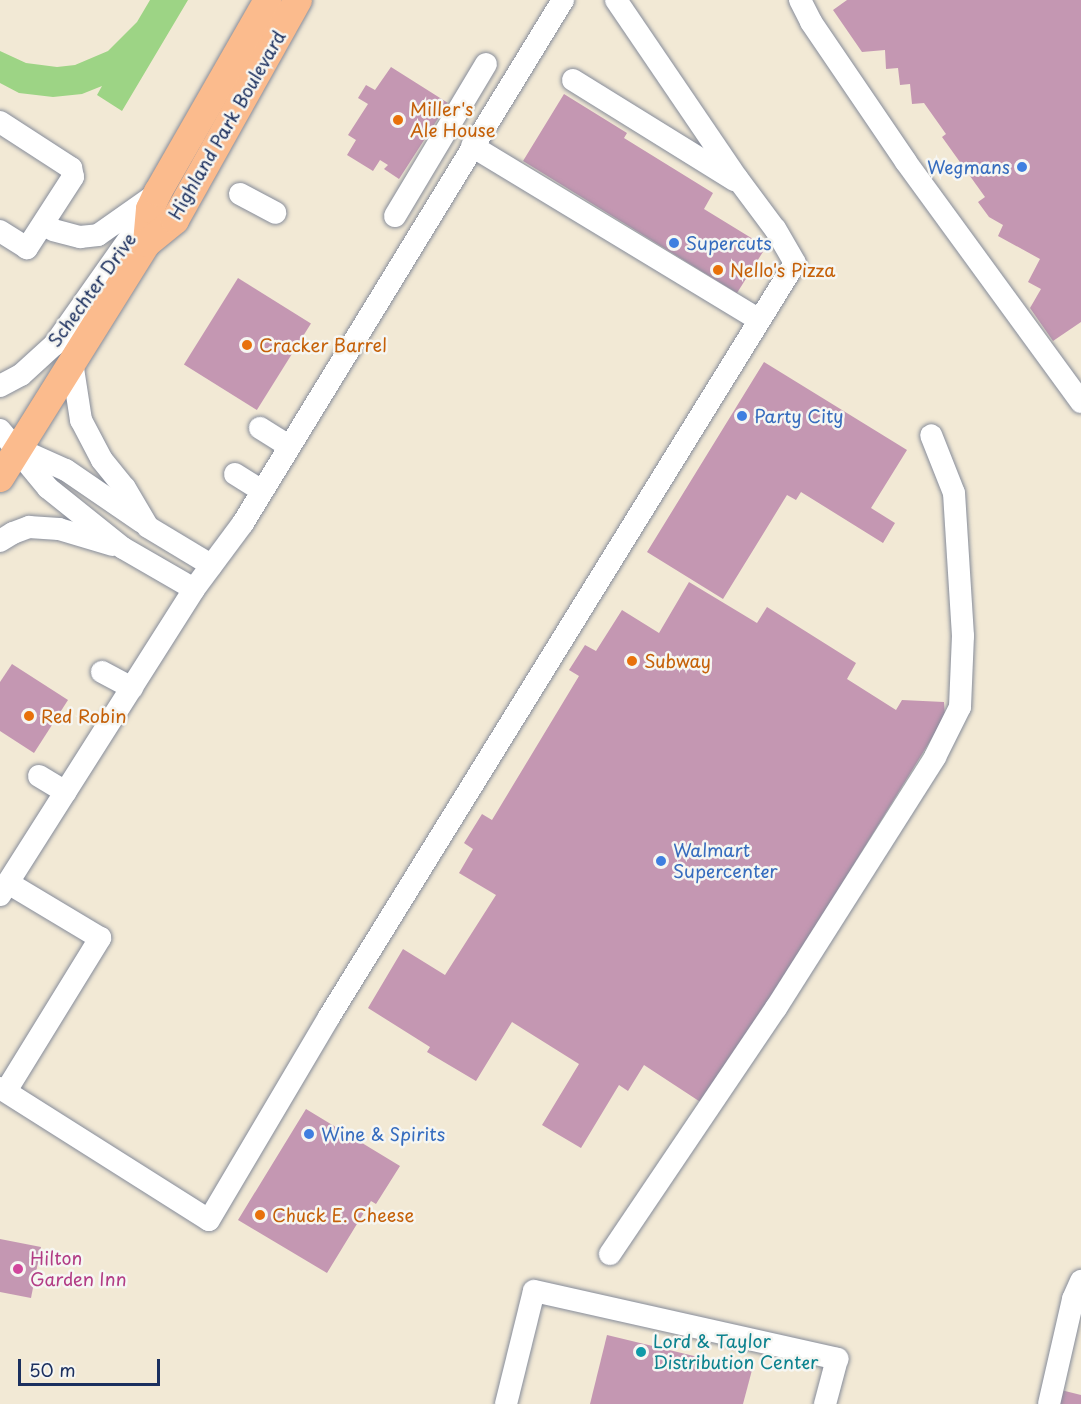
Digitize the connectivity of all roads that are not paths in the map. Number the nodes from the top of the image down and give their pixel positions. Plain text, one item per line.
1 (268, 0) edge
2 (298, 0) edge
3 (563, 0) edge
4 (616, 0) edge
5 (800, 0) edge
6 (486, 64) dead end
7 (573, 80) dead end
8 (0, 122) edge
9 (472, 146) junction
10 (743, 186) junction
11 (240, 195) dead end
12 (154, 201) junction
13 (275, 213) dead end
14 (0, 219) edge
15 (53, 230) dead end
16 (0, 231) edge
17 (421, 232) junction
18 (33, 240) junction
19 (147, 243) junction
20 (758, 319) junction
21 (72, 362) junction
22 (1072, 373) edge
23 (0, 386) edge
24 (1081, 402) edge
25 (260, 428) dead end
26 (931, 435) dead end
27 (6, 440) edge
28 (289, 446) junction
29 (235, 474) dead end
30 (0, 478) edge
31 (262, 491) junction
32 (148, 527) junction
33 (0, 541) edge
34 (123, 548) junction
35 (211, 564) junction
36 (194, 589) junction
37 (102, 672) dead end
38 (132, 688) junction
39 (39, 776) dead end
40 (66, 792) junction
41 (2, 891) edge
42 (3, 1090) edge
43 (610, 1254) dead end
44 (1081, 1281) edge
45 (506, 1404) edge
46 (825, 1404) edge
47 (1049, 1404) edge

1 - 12 main road, Highland Park Boulevard
2 - 19 main road, Highland Park Boulevard
3 - 9 lane
4 - 10 lane
5 - 22 lane
6 - 17 lane
7 - 10 lane
8 - 18 lane
9 - 17 lane
9 - 20 lane
10 - 20 lane
11 - 13 lane
12 - 15 lane
12 - 19 main road, Highland Park Boulevard
12 - 23 lane, Schechter Drive
14 - 18 lane
16 - 18 lane
17 - 28 lane
19 - 21 main road, Highland Park Boulevard
20 - 42 lane
21 - 27 main road, Highland Park Boulevard
21 - 32 lane
22 - 24 lane
25 - 28 lane
26 - 43 lane
27 - 30 main road, Highland Park Boulevard
27 - 32 lane
27 - 34 lane
28 - 31 lane
29 - 31 lane
31 - 35 lane
32 - 35 lane
33 - 34 lane
34 - 36 lane
35 - 36 lane
36 - 38 lane
37 - 38 lane
38 - 40 lane
39 - 40 lane
40 - 41 lane
41 - 42 lane
44 - 47 lane
45 - 46 lane

